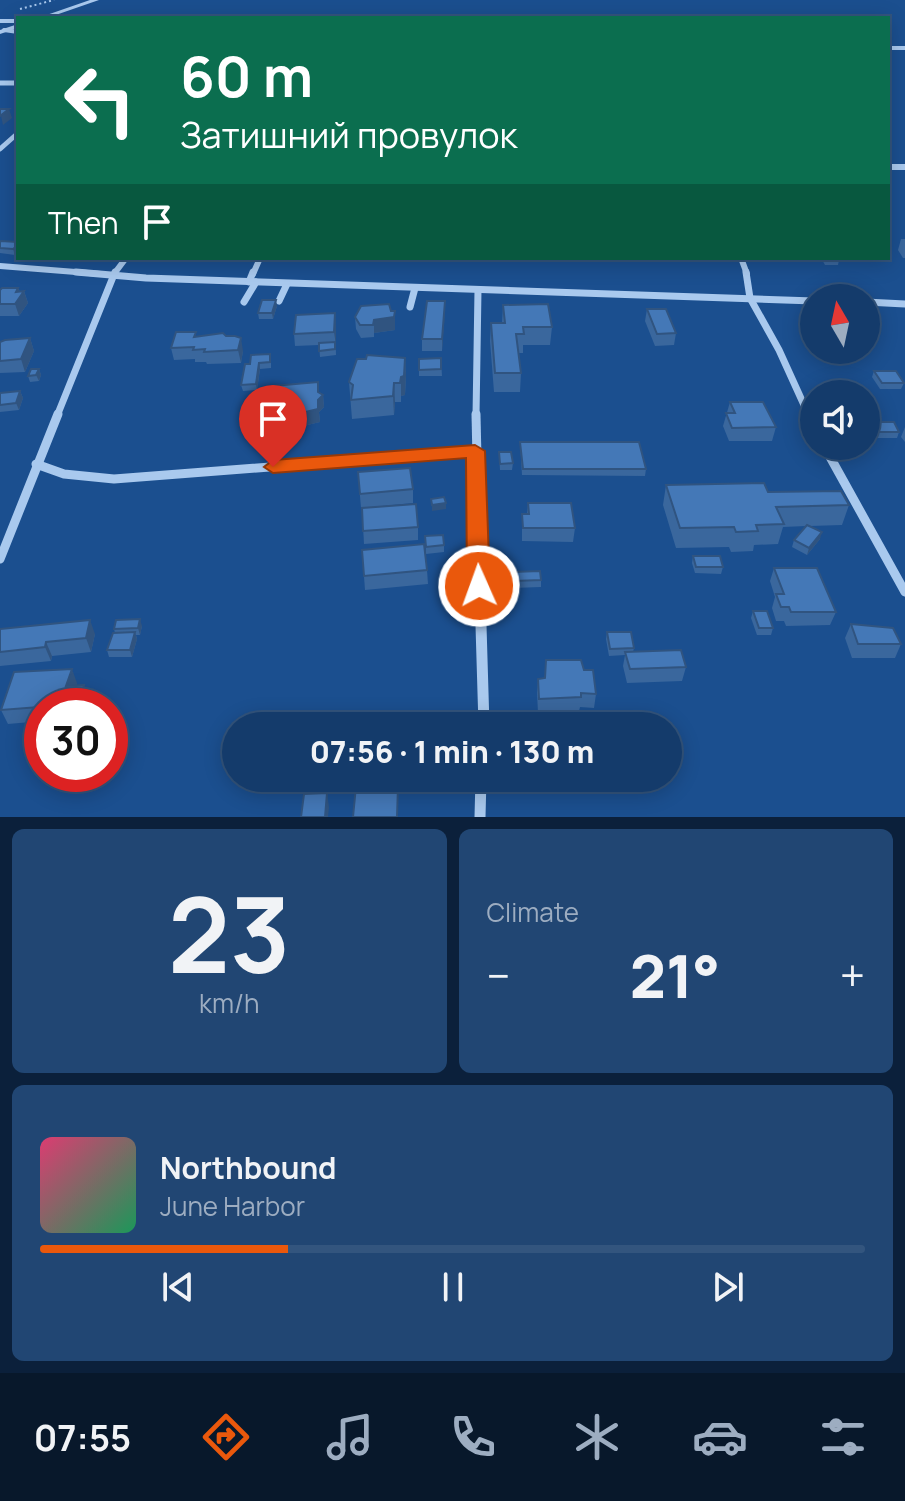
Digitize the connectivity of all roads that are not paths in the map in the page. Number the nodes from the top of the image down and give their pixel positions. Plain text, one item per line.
1 (96, 0) edge
2 (47, 16) edge
3 (16, 135) edge
4 (0, 149) edge
5 (124, 260) edge
6 (259, 260) edge
7 (742, 260) edge
8 (0, 266) edge
9 (113, 275) junction
10 (252, 282) junction
11 (287, 284) junction
12 (415, 288) junction
13 (478, 290) junction
14 (750, 298) junction
15 (800, 300) edge
16 (279, 301) edge
17 (244, 302) dead end
18 (880, 303) edge
19 (905, 304) edge
20 (410, 307) dead end
21 (800, 396) edge
22 (475, 451) junction
23 (832, 460) edge
24 (36, 464) junction
25 (0, 559) edge
26 (905, 592) edge
27 (484, 712) edge
28 (481, 792) edge
29 (480, 817) edge

1 - 2 street
3 - 4 street
5 - 9 street
6 - 10 street
7 - 14 street
8 - 9 street
9 - 10 street
9 - 24 street
10 - 11 street
10 - 17 street
11 - 12 street
11 - 16 street
12 - 13 street
12 - 20 street
13 - 14 street
13 - 22 street
14 - 15 street
14 - 21 street
18 - 19 street
22 - 24 street
22 - 27 street
23 - 26 street
24 - 25 street
28 - 29 street

